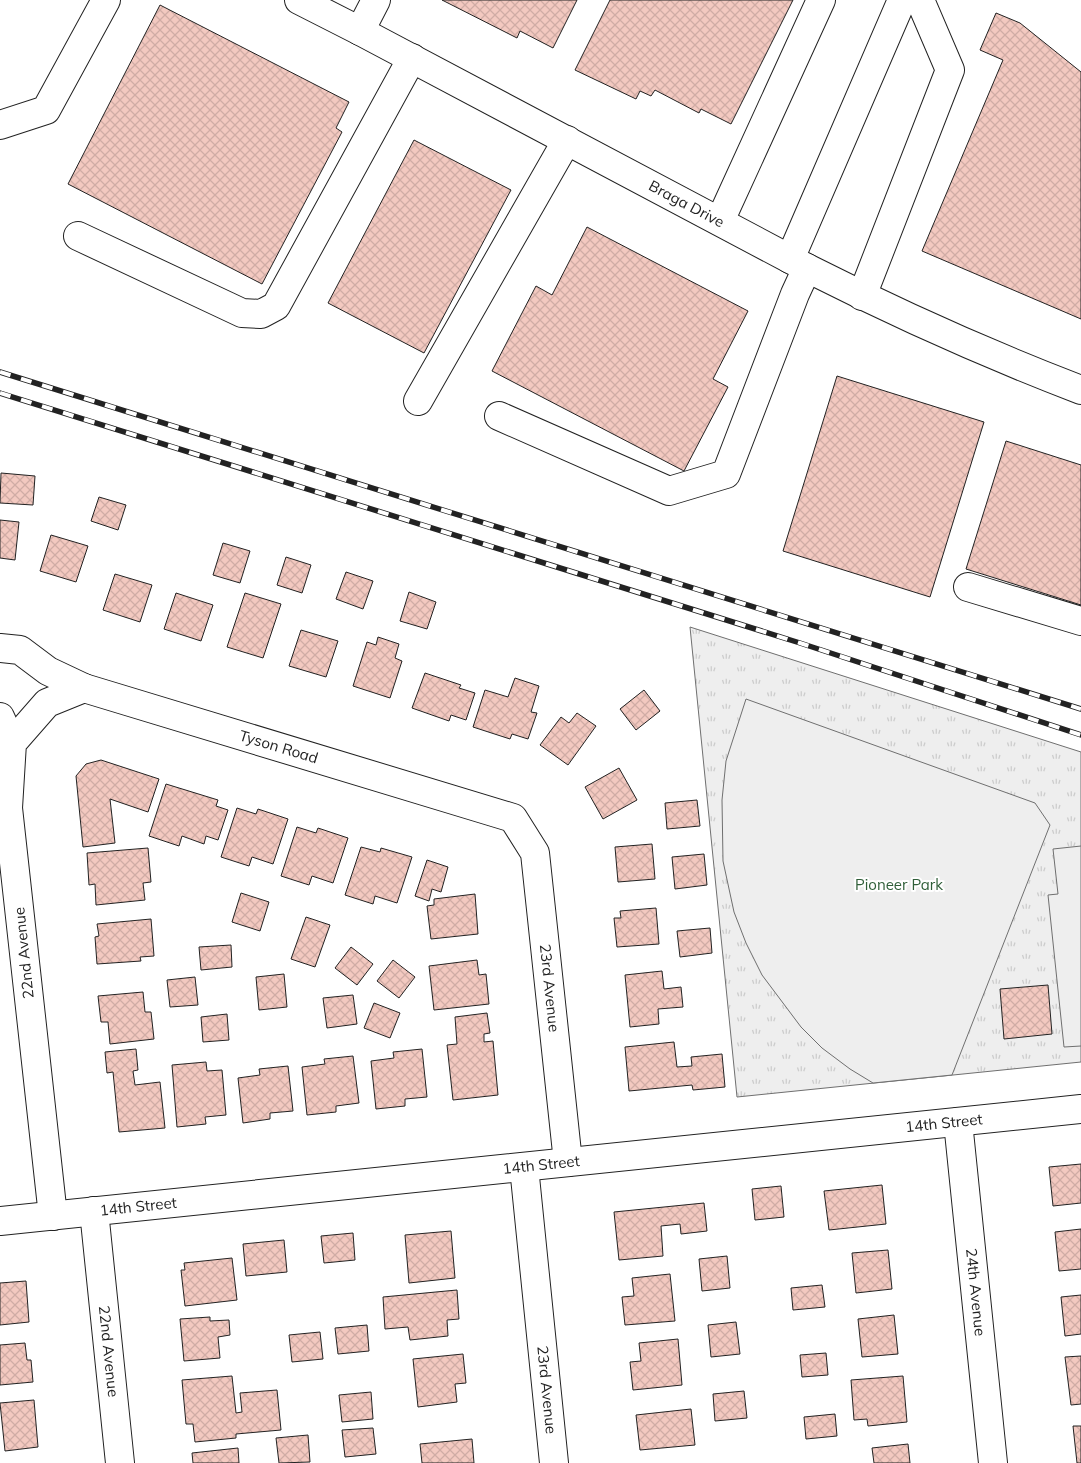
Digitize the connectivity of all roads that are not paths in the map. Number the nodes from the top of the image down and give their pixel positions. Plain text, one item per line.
1 (106, 0) edge
2 (299, 0) edge
3 (376, 0) edge
4 (821, 0) edge
5 (902, 0) edge
6 (920, 0) edge
7 (360, 30) junction
8 (412, 58) junction
9 (0, 124) edge
10 (567, 140) junction
11 (720, 222) junction
12 (78, 236) dead end
13 (799, 263) junction
14 (862, 296) junction
15 (1081, 390) edge
16 (418, 402) dead end
17 (499, 416) dead end
18 (968, 587) dead end
19 (1081, 621) edge
20 (0, 648) edge
21 (84, 688) junction
22 (0, 717) edge
23 (12, 743) junction
24 (513, 818) joint
25 (1081, 1109) edge
26 (958, 1122) junction
27 (568, 1162) junction
28 (524, 1167) junction
29 (94, 1211) junction
30 (53, 1216) junction
31 (0, 1221) edge
32 (120, 1463) edge
33 (554, 1463) edge
34 (993, 1463) edge

1 - 9 street
2 - 7 street, Braga Drive
3 - 7 street
4 - 11 street
5 - 13 street
6 - 14 street
7 - 8 street, Braga Drive
8 - 10 street, Braga Drive
8 - 12 street
10 - 11 street, Braga Drive
10 - 16 street
11 - 13 street, Braga Drive
13 - 14 street, Braga Drive
13 - 17 street
14 - 15 street, Braga Drive
18 - 19 street
20 - 21 street, Tyson Road
21 - 23 street
21 - 24 street, Tyson Road
22 - 23 street
23 - 30 street, 22nd Avenue
24 - 27 street, 23rd Avenue
25 - 26 street, 14th Street
26 - 27 street, 14th Street
26 - 34 street, 24th Avenue
27 - 28 street, 14th Street
28 - 29 street, 14th Street
28 - 33 street, 23rd Avenue
29 - 30 street, 14th Street
29 - 32 street, 22nd Avenue
30 - 31 street, 14th Street

